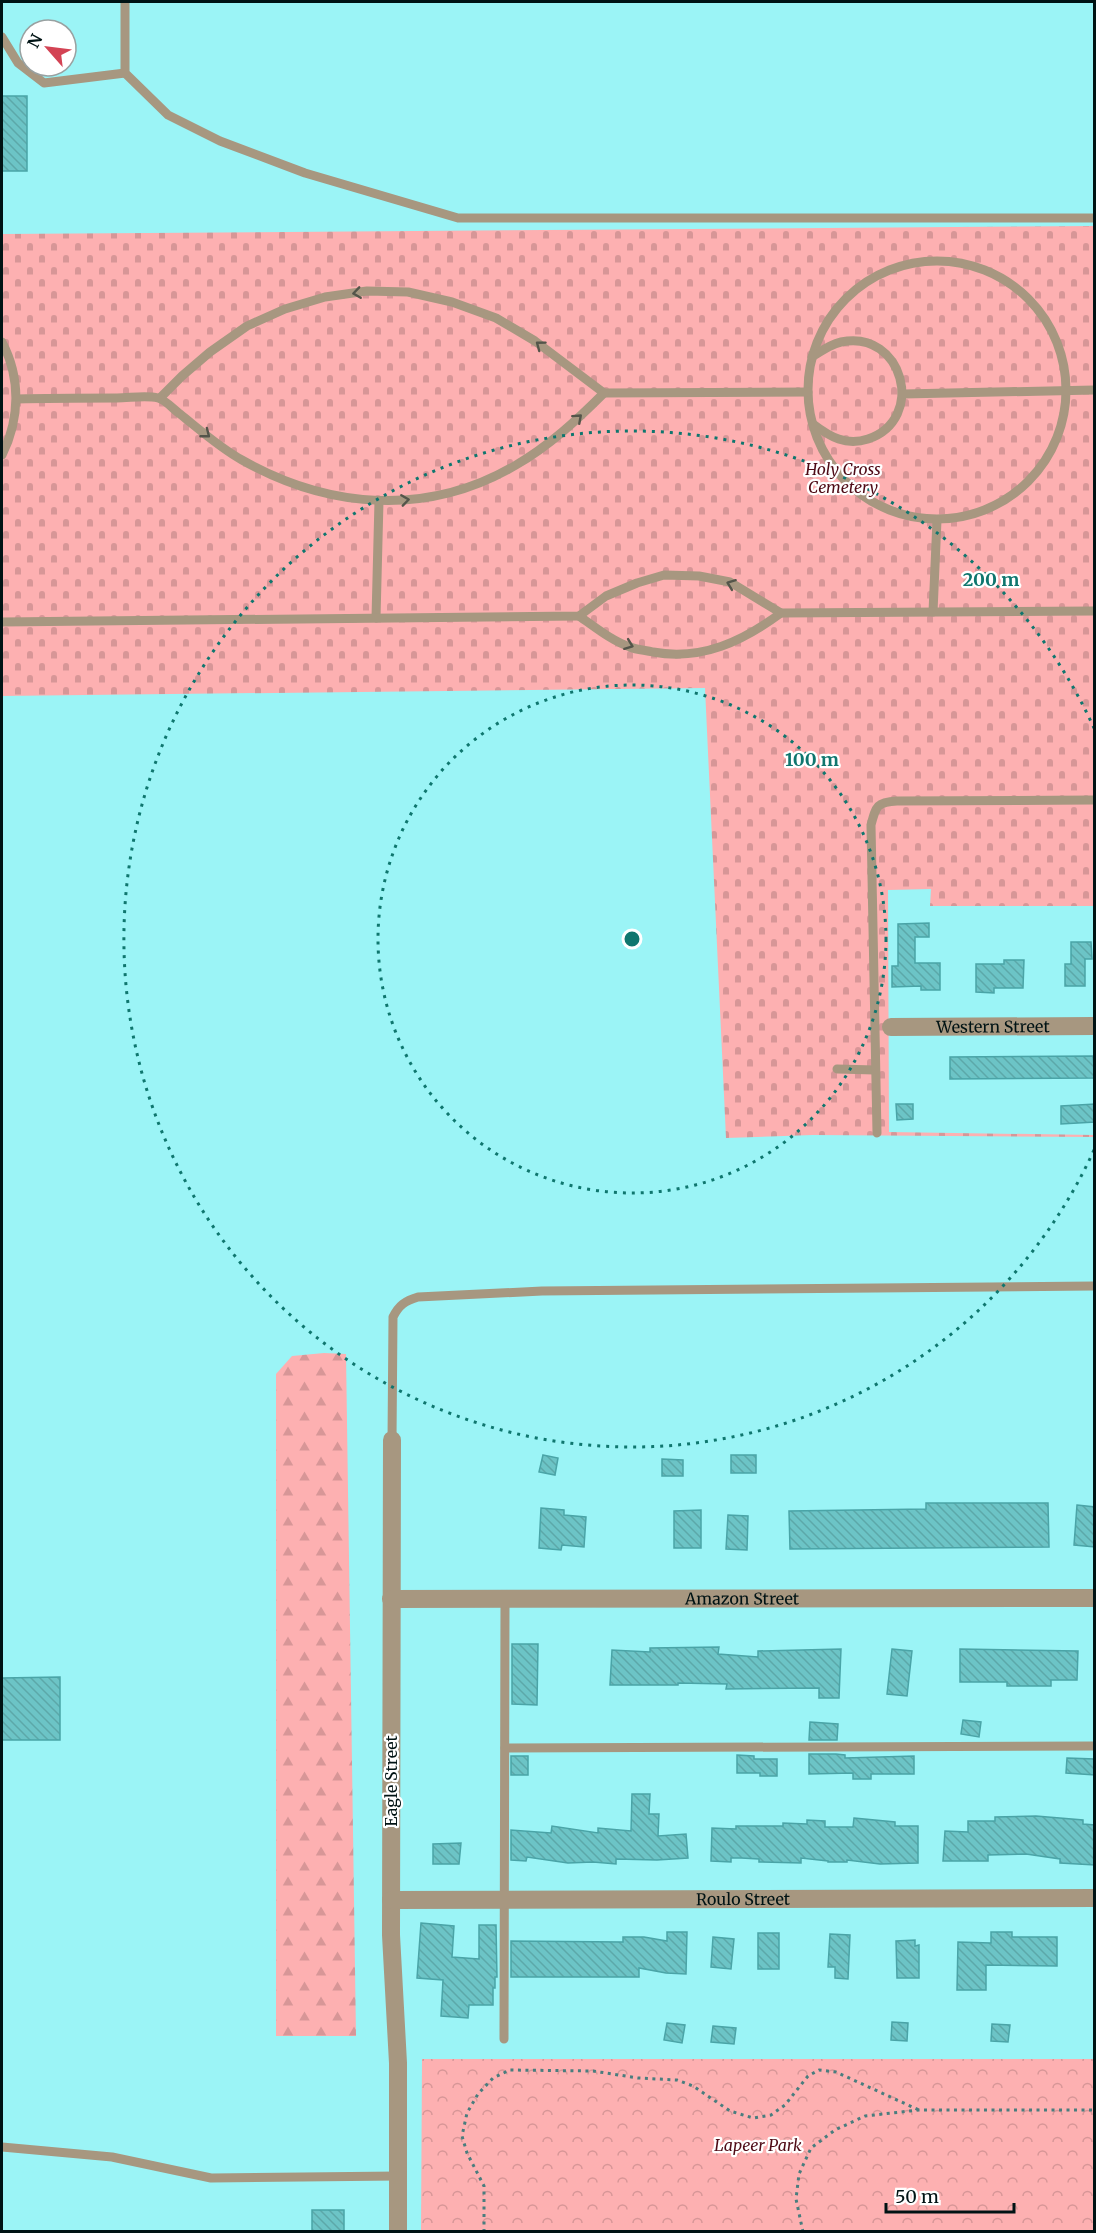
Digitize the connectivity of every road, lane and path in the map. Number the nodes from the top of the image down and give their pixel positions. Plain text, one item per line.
1 (125, 2) edge
2 (2, 37) edge
3 (124, 73) junction
4 (1095, 218) edge
5 (2, 342) edge
6 (812, 357) junction
7 (1067, 390) junction
8 (1095, 390) edge
9 (808, 392) junction
10 (603, 393) junction
11 (903, 394) junction
12 (160, 398) junction
13 (17, 399) junction
14 (813, 424) junction
15 (2, 455) edge
16 (379, 501) junction
17 (936, 520) junction
18 (1095, 611) edge
19 (933, 612) junction
20 (781, 613) junction
21 (579, 616) junction
22 (376, 618) junction
23 (2, 622) edge
24 (1095, 800) edge
25 (1095, 1026) edge
26 (891, 1027) dead end
27 (837, 1069) dead end
28 (875, 1070) junction
29 (877, 1132) dead end
30 (1095, 1286) edge
31 (392, 1440) joint
32 (1095, 1598) edge
33 (391, 1599) junction
34 (505, 1599) junction
35 (1095, 1746) edge
36 (505, 1748) junction
37 (1095, 1898) edge
38 (391, 1900) junction
39 (504, 1900) junction
40 (504, 2039) dead end
41 (919, 2110) junction
42 (1095, 2110) edge
43 (2, 2147) edge
44 (398, 2176) junction
45 (398, 2232) edge
46 (484, 2232) edge
47 (803, 2232) edge

1 - 3 lane
2 - 3 lane
3 - 4 lane
5 - 13 lane
6 - 7 lane
6 - 9 lane
6 - 11 lane
7 - 8 lane
7 - 11 lane
7 - 17 lane
9 - 10 lane
9 - 14 lane
10 -> 12 lane
16 -> 10 lane
11 - 14 lane
12 - 13 lane
12 -> 16 lane
13 - 15 lane
14 - 17 lane
16 - 22 lane
17 - 19 lane
18 - 19 lane
19 - 20 lane
20 -> 21 lane
21 -> 20 lane
21 - 22 lane
22 - 23 lane
24 - 28 lane
25 - 26 street, Western Street
27 - 28 lane
28 - 29 lane
30 - 31 lane, Eagle Street
31 - 33 street, Eagle Street
32 - 34 street, Amazon Street
33 - 34 street, Amazon Street
33 - 38 street, Eagle Street
34 - 36 lane
35 - 36 lane
36 - 39 lane
37 - 39 street, Roulo Street
38 - 39 street, Roulo Street
38 - 44 street, Eagle Street
39 - 40 lane
41 - 42 path
41 - 46 path
41 - 47 path
43 - 44 lane
44 - 45 street, Eagle Street

